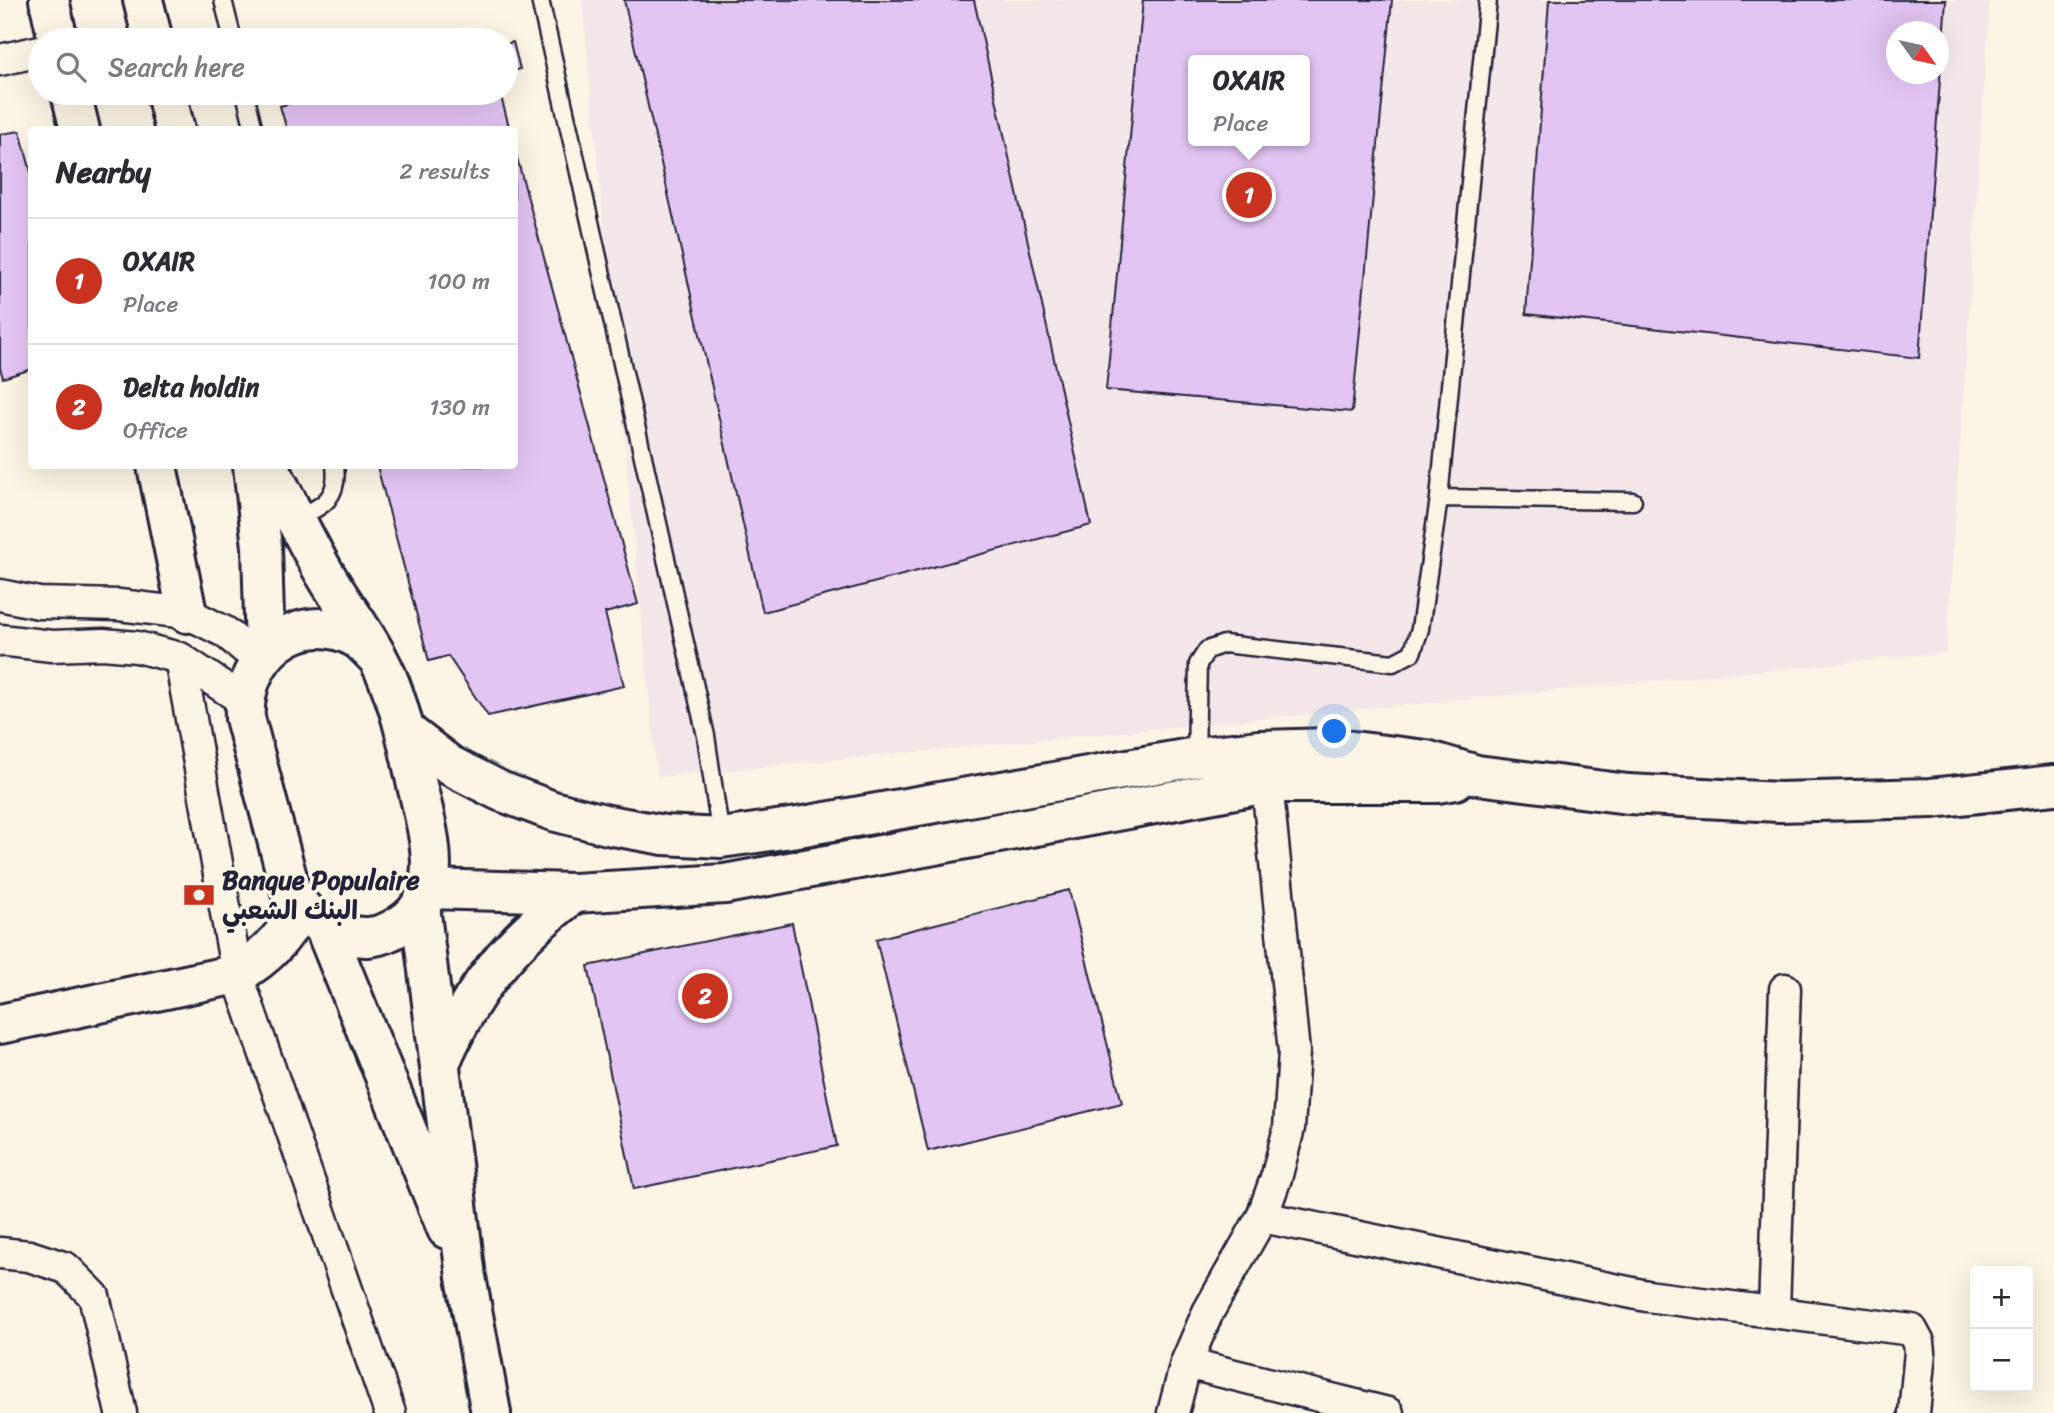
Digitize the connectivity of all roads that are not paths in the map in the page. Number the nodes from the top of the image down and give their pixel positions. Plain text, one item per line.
1 (49, 0) edge
2 (144, 0) edge
3 (223, 0) edge
4 (540, 0) edge
5 (1488, 0) edge
6 (55, 28) edge
7 (150, 28) edge
8 (230, 28) edge
9 (28, 54) edge
10 (0, 60) edge
11 (74, 105) edge
12 (169, 105) edge
13 (248, 105) edge
14 (79, 126) edge
15 (174, 126) edge
16 (253, 126) edge
17 (159, 469) edge
18 (253, 469) edge
19 (270, 469) edge
20 (335, 469) edge
21 (1439, 498) junction
22 (1633, 501) dead end
23 (296, 517) junction
24 (0, 595) edge
25 (187, 613) junction
26 (0, 640) edge
27 (263, 657) junction
28 (180, 658) junction
29 (377, 658) junction
30 (244, 701) junction
31 (405, 732) junction
32 (1196, 757) junction
33 (1477, 775) junction
34 (1267, 783) junction
35 (2054, 785) edge
36 (721, 838) junction
37 (574, 893) junction
38 (424, 898) junction
39 (312, 917) junction
40 (237, 974) junction
41 (1785, 989) dead end
42 (1, 1021) edge
43 (440, 1063) junction
44 (1262, 1217) junction
45 (0, 1253) edge
46 (466, 1277) junction
47 (1774, 1311) junction
48 (1186, 1363) junction
49 (121, 1413) edge
50 (390, 1413) edge
51 (491, 1413) edge
52 (1173, 1413) edge
53 (1388, 1413) edge
54 (1914, 1413) edge

1 - 6 street
2 - 7 street
3 - 8 lane
4 - 36 lane
5 - 21 lane
9 - 10 street
11 - 14 street
12 - 15 street
13 - 16 lane
17 - 25 street
18 - 27 street
19 - 23 street
20 - 23 lane
21 - 22 lane
21 - 32 lane
23 - 29 street
24 - 25 street
25 - 27 street
26 - 28 street
27 - 29 street
27 - 30 street
28 - 30 street
28 - 40 street
29 - 31 street
30 - 39 street
31 - 36 street
31 - 38 street
32 - 33 street
32 - 36 street
33 - 34 street
33 - 35 street
34 - 37 street
34 - 44 street
37 - 38 street
37 - 43 street
38 - 39 street
38 - 43 street
39 - 40 street
39 - 46 street
40 - 42 street
40 - 50 street
41 - 47 street
43 - 46 street
44 - 47 street
44 - 48 street
45 - 49 street
46 - 51 street
47 - 54 street
48 - 52 street
48 - 53 street

